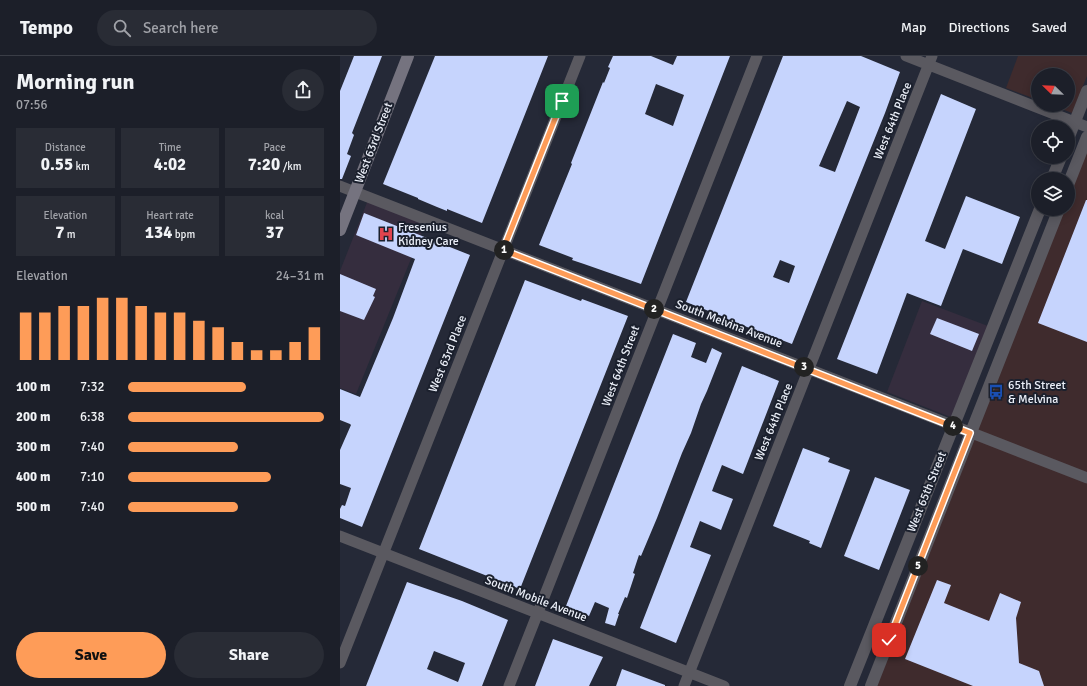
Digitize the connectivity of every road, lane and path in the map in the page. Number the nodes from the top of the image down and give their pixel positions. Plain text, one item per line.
1 (408, 56) edge
2 (580, 56) edge
3 (757, 56) edge
4 (906, 56) edge
5 (931, 61) edge
6 (1087, 91) edge
7 (1070, 120) edge
8 (1075, 122) joint
9 (1087, 127) edge
10 (1087, 137) edge
11 (1073, 172) edge
12 (340, 186) edge
13 (355, 192) junction
14 (1037, 216) edge
15 (1056, 216) edge
16 (340, 230) edge
17 (503, 250) junction
18 (657, 310) junction
19 (809, 369) junction
20 (954, 426) junction
21 (970, 433) junction
22 (1087, 478) edge
23 (340, 536) edge
24 (383, 553) junction
25 (538, 614) junction
26 (340, 663) edge
27 (689, 673) junction
28 (509, 686) edge
29 (684, 686) edge
30 (724, 686) edge
31 (850, 686) edge
32 (871, 686) edge

1 - 13 main road, West 63rd Street
2 - 17 street, West 63rd Place
3 - 18 street, West 64th Street
4 - 5 street
5 - 7 street
5 - 19 street, West 64th Place
6 - 8 street
8 - 9 street
10 - 11 street
12 - 13 street, South Melvina Avenue
13 - 16 main road, West 63rd Street
13 - 17 street, South Melvina Avenue
14 - 20 street, West 65th Street
15 - 21 street, West 65th Street
17 - 18 street, South Melvina Avenue
17 - 24 street, West 63rd Place
18 - 19 street, South Melvina Avenue
18 - 25 street, West 64th Street
19 - 20 street, South Melvina Avenue
19 - 27 street, West 64th Place
20 - 21 street, South Melvina Avenue
20 - 31 street, West 65th Street
21 - 22 street, South Melvina Avenue
21 - 32 street, West 65th Street
23 - 24 street, South Mobile Avenue
24 - 25 street, South Mobile Avenue
24 - 26 street, West 63rd Place
25 - 27 street, South Mobile Avenue
25 - 28 street, West 64th Street
27 - 29 street, West 64th Place
27 - 30 street, South Mobile Avenue

